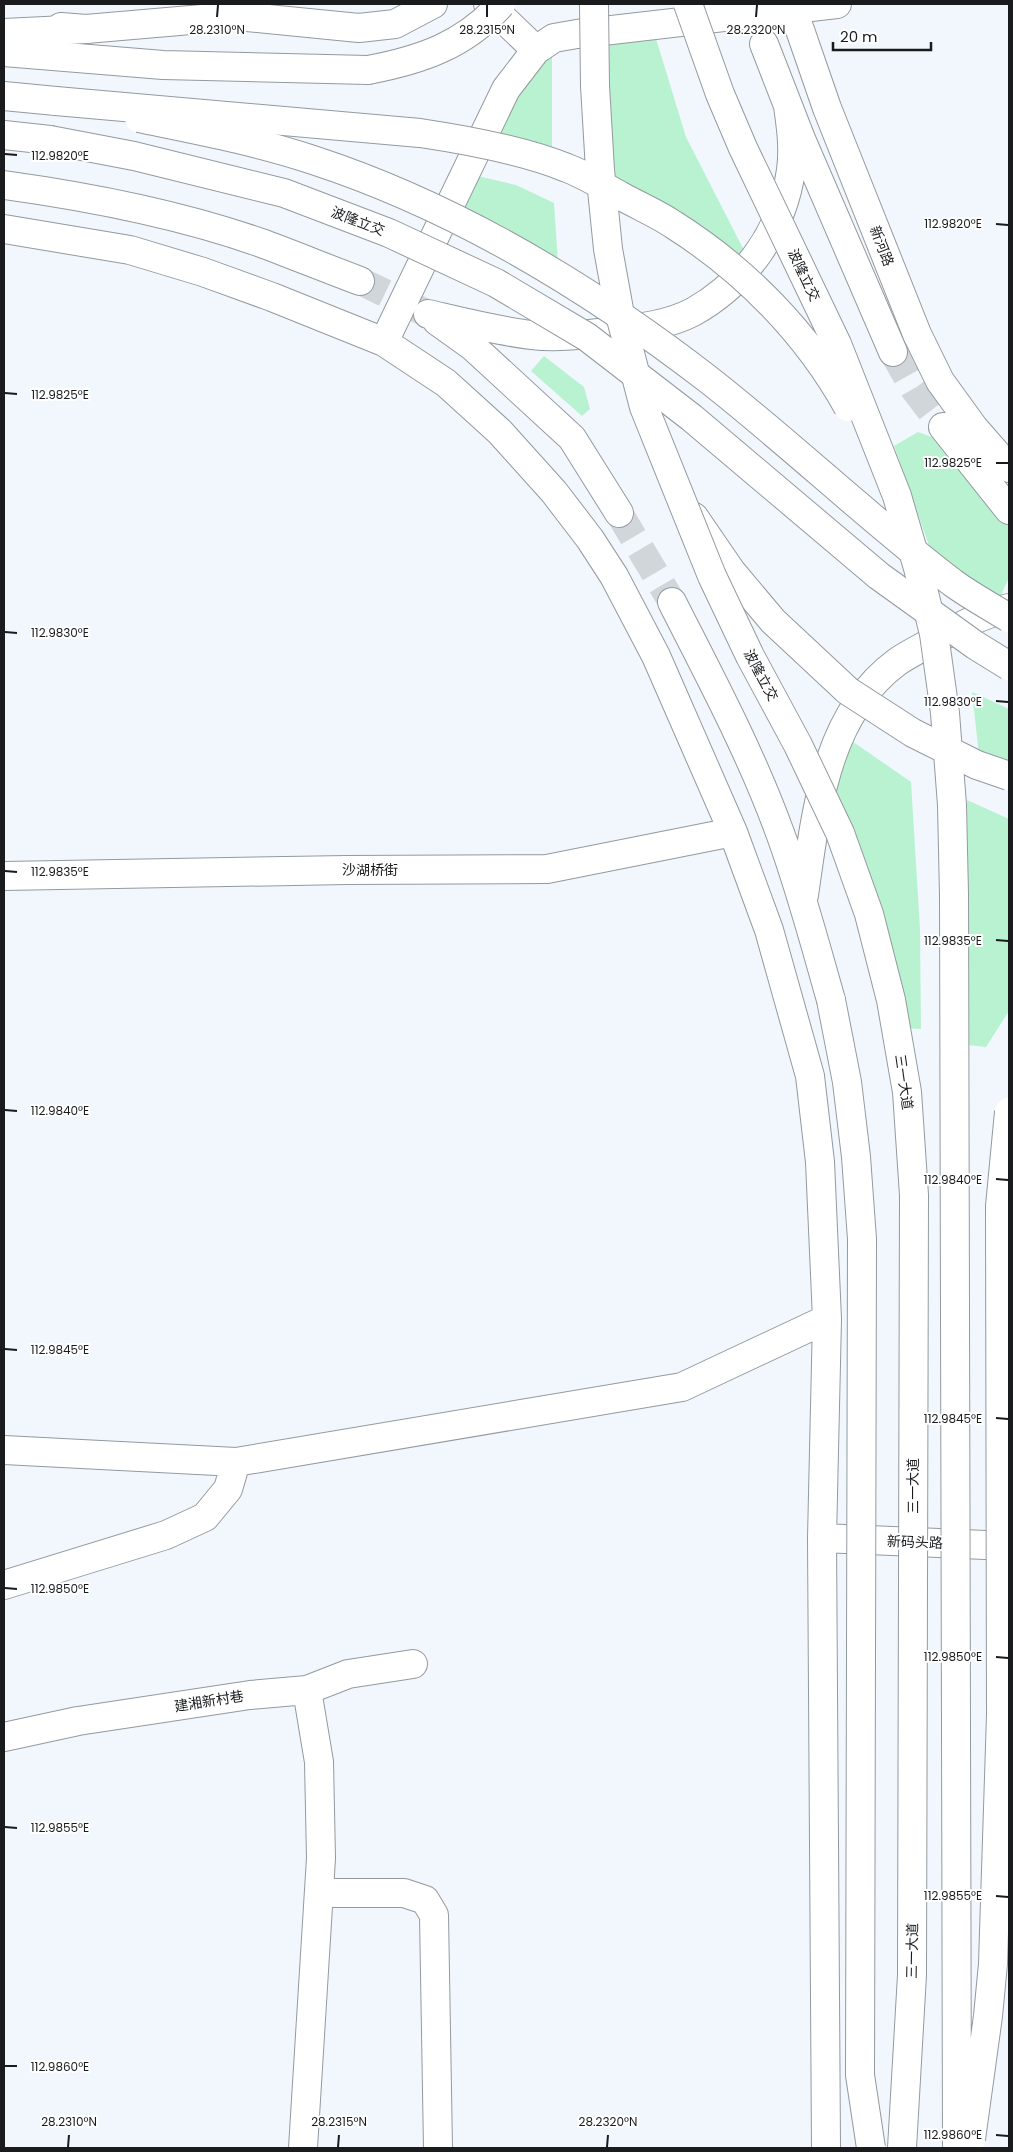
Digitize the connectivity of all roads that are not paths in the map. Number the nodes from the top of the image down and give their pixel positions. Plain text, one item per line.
1 (433, 4) edge
2 (488, 4) edge
3 (501, 4) edge
4 (594, 4) edge
5 (688, 4) edge
6 (837, 4) edge
7 (791, 6) edge
8 (4, 22) edge
9 (86, 29) junction
10 (4, 33) edge
11 (764, 44) dead end
12 (536, 50) junction
13 (4, 52) edge
14 (4, 96) edge
15 (56, 101) junction
16 (788, 106) junction
17 (4, 135) edge
18 (4, 185) edge
19 (4, 229) edge
20 (360, 281) tunnel mouth
21 (384, 342) junction
22 (893, 352) tunnel mouth
23 (944, 427) tunnel mouth
24 (1009, 468) edge
25 (678, 493) junction
26 (897, 496) junction
27 (1009, 510) edge
28 (619, 513) tunnel mouth
29 (672, 602) tunnel mouth
30 (1009, 608) edge
31 (1009, 618) edge
32 (1009, 666) edge
33 (1009, 776) edge
34 (733, 832) junction
35 (840, 834) joint
36 (4, 876) edge
37 (803, 901) junction
38 (1009, 1112) edge
39 (827, 1319) junction
40 (4, 1450) edge
41 (236, 1462) junction
42 (822, 1531) junction
43 (1009, 1534) edge
44 (1009, 1546) edge
45 (4, 1586) edge
46 (413, 1664) dead end
47 (306, 1690) junction
48 (4, 1737) edge
49 (319, 1893) junction
50 (302, 2148) edge
51 (438, 2148) edge
52 (826, 2148) edge
53 (871, 2148) edge
54 (902, 2148) edge
55 (957, 2148) edge
56 (970, 2148) edge

1 - 9 main road
2 - 12 main road
3 - 13 main road, bridge
4 - 25 main road, 波隆立交, bridge
5 - 26 main road, 波隆立交, bridge
6 - 7 main road
7 - 12 main road
7 - 24 main road, 新河路
8 - 9 main road
9 - 10 main road
11 - 16 main road
12 - 21 main road
14 - 15 main road
15 - 26 main road, bridge
15 - 31 main road, bridge
16 - 22 main road
16 - 28 main road
17 - 32 main road, 波隆立交, bridge
18 - 20 main road
19 - 21 main road
21 - 34 main road
23 - 27 main road
25 - 33 main road, bridge
25 - 35 main road, 波隆立交, bridge
26 - 55 main road, 波隆立交, bridge
29 - 37 main road
30 - 37 main road
34 - 36 main road, 沙湖桥街
34 - 39 main road
35 - 54 main road, 三一大道, bridge
37 - 53 main road, bridge
38 - 56 main road, bridge
39 - 41 main road
39 - 42 main road
40 - 41 main road
41 - 45 main road
42 - 43 main road, 新码头路
42 - 44 main road, 新码头路
42 - 52 main road
46 - 47 main road, 建湘新村巷
47 - 48 main road, 建湘新村巷
47 - 49 main road
49 - 50 main road
49 - 51 main road

